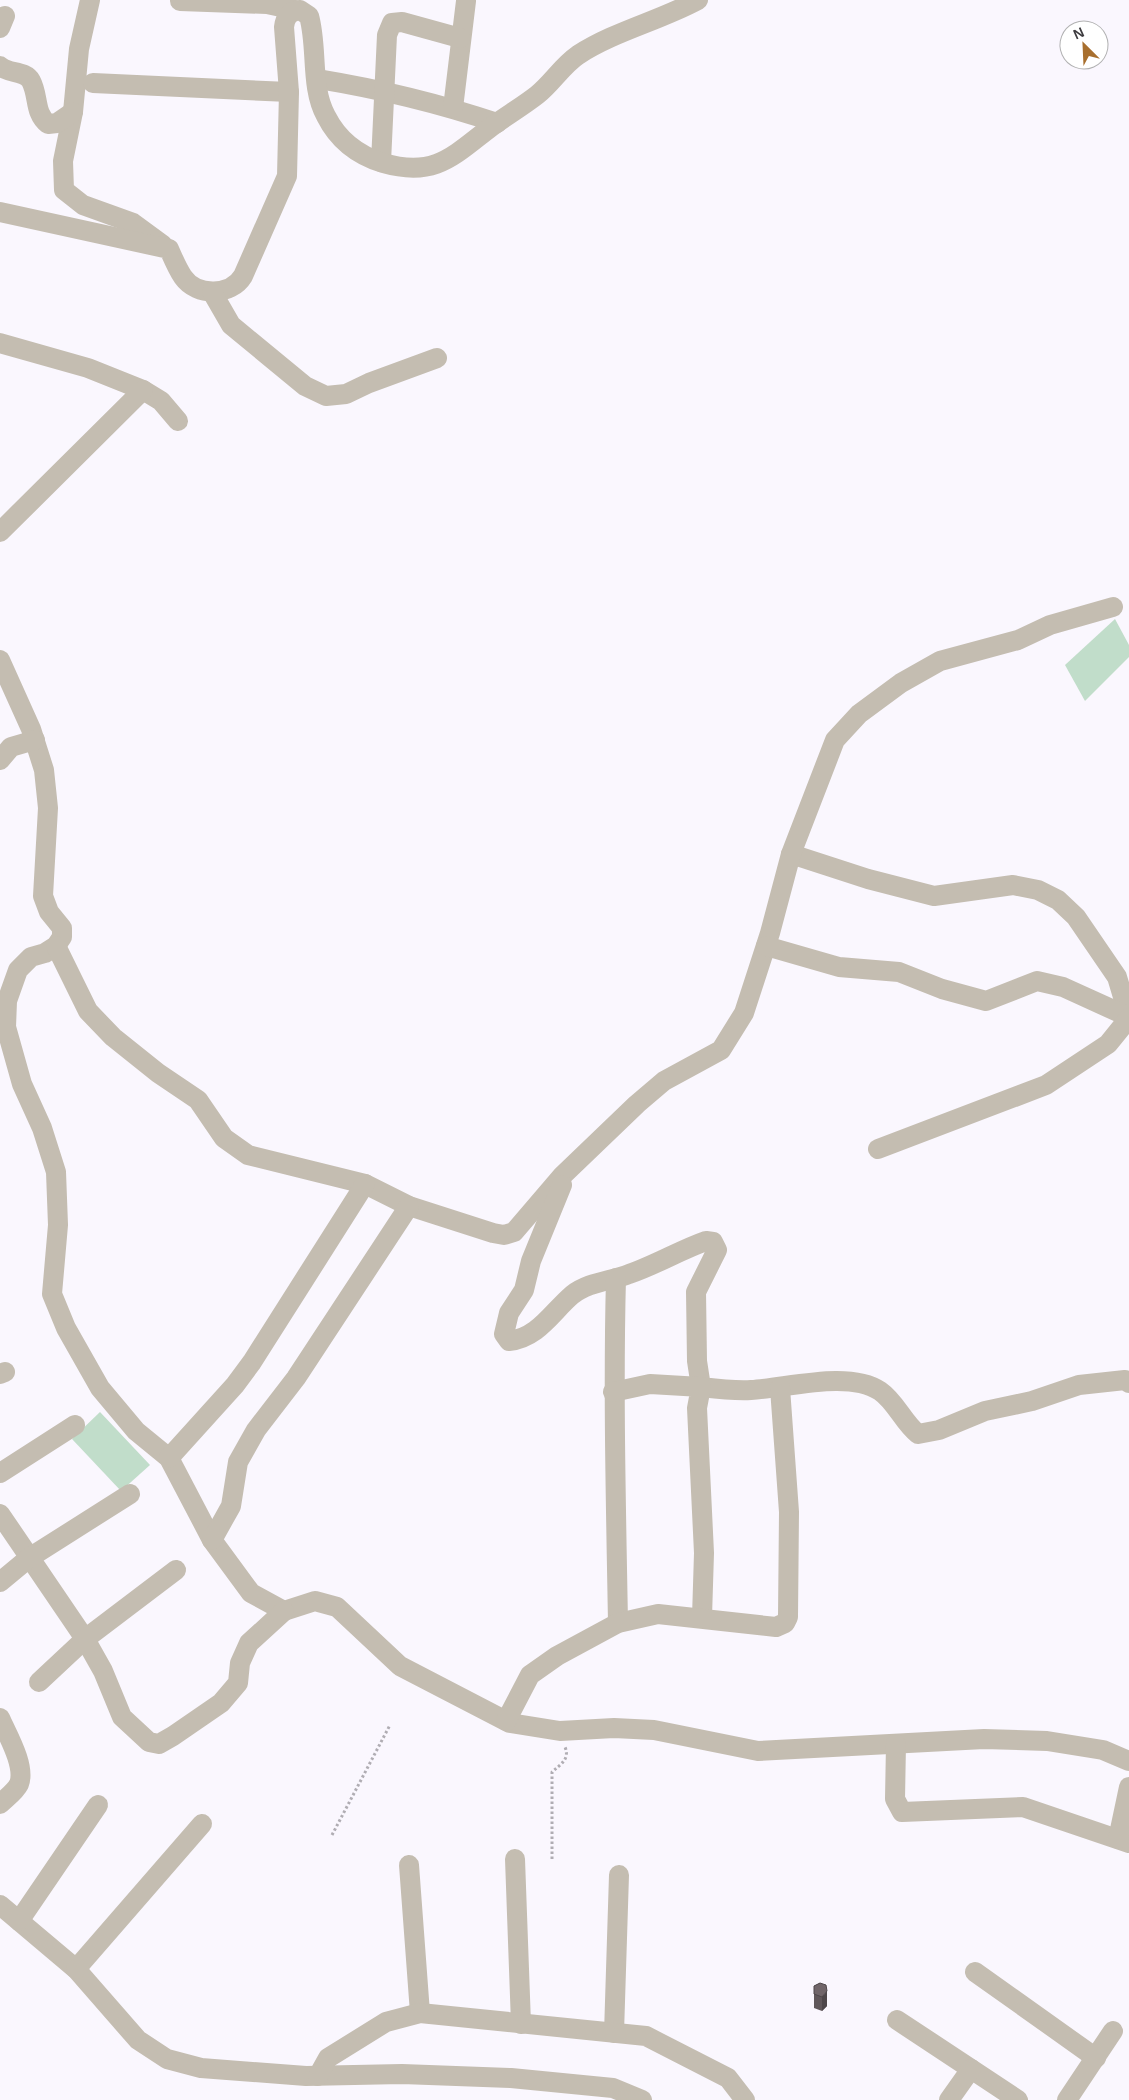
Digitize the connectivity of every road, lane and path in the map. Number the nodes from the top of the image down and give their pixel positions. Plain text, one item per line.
1 (90, 0) edge
2 (698, 0) edge
3 (180, 1) dead end
4 (466, 1) edge
5 (297, 7) edge
6 (460, 38) junction
7 (0, 66) edge
8 (318, 79) junction
9 (93, 84) dead end
10 (289, 92) junction
11 (385, 92) junction
12 (453, 108) junction
13 (73, 112) junction
14 (496, 124) junction
15 (380, 162) junction
16 (0, 212) edge
17 (169, 249) junction
18 (212, 292) junction
19 (0, 343) edge
20 (437, 358) dead end
21 (143, 390) junction
22 (178, 422) dead end
23 (0, 532) edge
24 (1113, 607) dead end
25 (0, 660) edge
26 (35, 740) junction
27 (0, 760) edge
28 (791, 854) junction
29 (56, 946) junction
30 (766, 946) junction
31 (1129, 1017) edge
32 (878, 1149) dead end
33 (562, 1176) junction
34 (365, 1184) junction
35 (409, 1206) junction
36 (616, 1278) junction
37 (1129, 1383) edge
38 (701, 1387) junction
39 (780, 1388) junction
40 (613, 1392) junction
41 (75, 1424) dead end
42 (169, 1458) junction
43 (0, 1474) edge
44 (130, 1494) dead end
45 (0, 1514) edge
46 (212, 1540) junction
47 (29, 1558) junction
48 (176, 1570) dead end
49 (0, 1582) edge
50 (284, 1611) junction
51 (702, 1618) junction
52 (618, 1622) junction
53 (85, 1639) junction
54 (39, 1682) dead end
55 (0, 1718) edge
56 (506, 1721) junction
57 (390, 1725) dead end
58 (560, 1731) junction
59 (896, 1744) junction
60 (1129, 1761) edge
61 (1129, 1787) edge
62 (0, 1804) edge
63 (98, 1805) dead end
64 (202, 1824) dead end
65 (332, 1834) dead end
66 (1123, 1841) edge
67 (515, 1859) dead end
68 (552, 1859) dead end
69 (408, 1865) dead end
70 (620, 1875) dead end
71 (0, 1905) edge
72 (19, 1921) junction
73 (76, 1969) junction
74 (975, 1972) dead end
75 (420, 2013) junction
76 (897, 2020) dead end
77 (521, 2024) junction
78 (1113, 2031) dead end
79 (614, 2033) junction
80 (1096, 2058) junction
81 (971, 2069) junction
82 (318, 2076) junction
83 (642, 2100) edge
84 (745, 2100) edge
85 (949, 2100) edge
86 (1018, 2100) edge
87 (1067, 2100) edge

1 - 13 street
2 - 14 street
3 - 5 street
4 - 6 street
5 - 8 street
5 - 10 street
6 - 11 street
6 - 12 street
7 - 13 street
8 - 11 street
8 - 15 street
9 - 10 street
10 - 18 street
11 - 12 street
11 - 15 street
12 - 14 street
13 - 17 street
14 - 15 street
16 - 17 street
17 - 18 street
18 - 20 street
19 - 21 street
21 - 22 street
21 - 23 street
24 - 28 street
25 - 26 street
26 - 27 street
26 - 29 street
28 - 30 street
28 - 31 street
29 - 34 street
29 - 42 street
30 - 31 street
30 - 33 street
31 - 32 street
33 - 35 street
33 - 36 street
34 - 35 street
34 - 42 street
35 - 46 street
36 - 38 street
36 - 40 street
37 - 39 street
38 - 39 street
38 - 40 street
38 - 51 street
39 - 51 street
40 - 52 street
41 - 43 street
42 - 46 street
44 - 47 street
45 - 47 street
46 - 50 street
47 - 49 street
47 - 53 street
48 - 53 street
50 - 53 street
50 - 56 street
51 - 52 street
52 - 56 street
53 - 54 street
55 - 62 street
56 - 58 street
57 - 65 path
58 - 59 street
58 - 68 path
59 - 60 street
59 - 66 street
61 - 66 street
63 - 72 street
64 - 73 street
67 - 77 street
69 - 75 street
70 - 79 street
71 - 72 street
72 - 73 street
73 - 82 street
74 - 80 street
75 - 77 street
75 - 82 street
76 - 81 street
77 - 79 street
78 - 80 street
79 - 84 street
80 - 87 street
81 - 85 street
81 - 86 street
82 - 83 street

